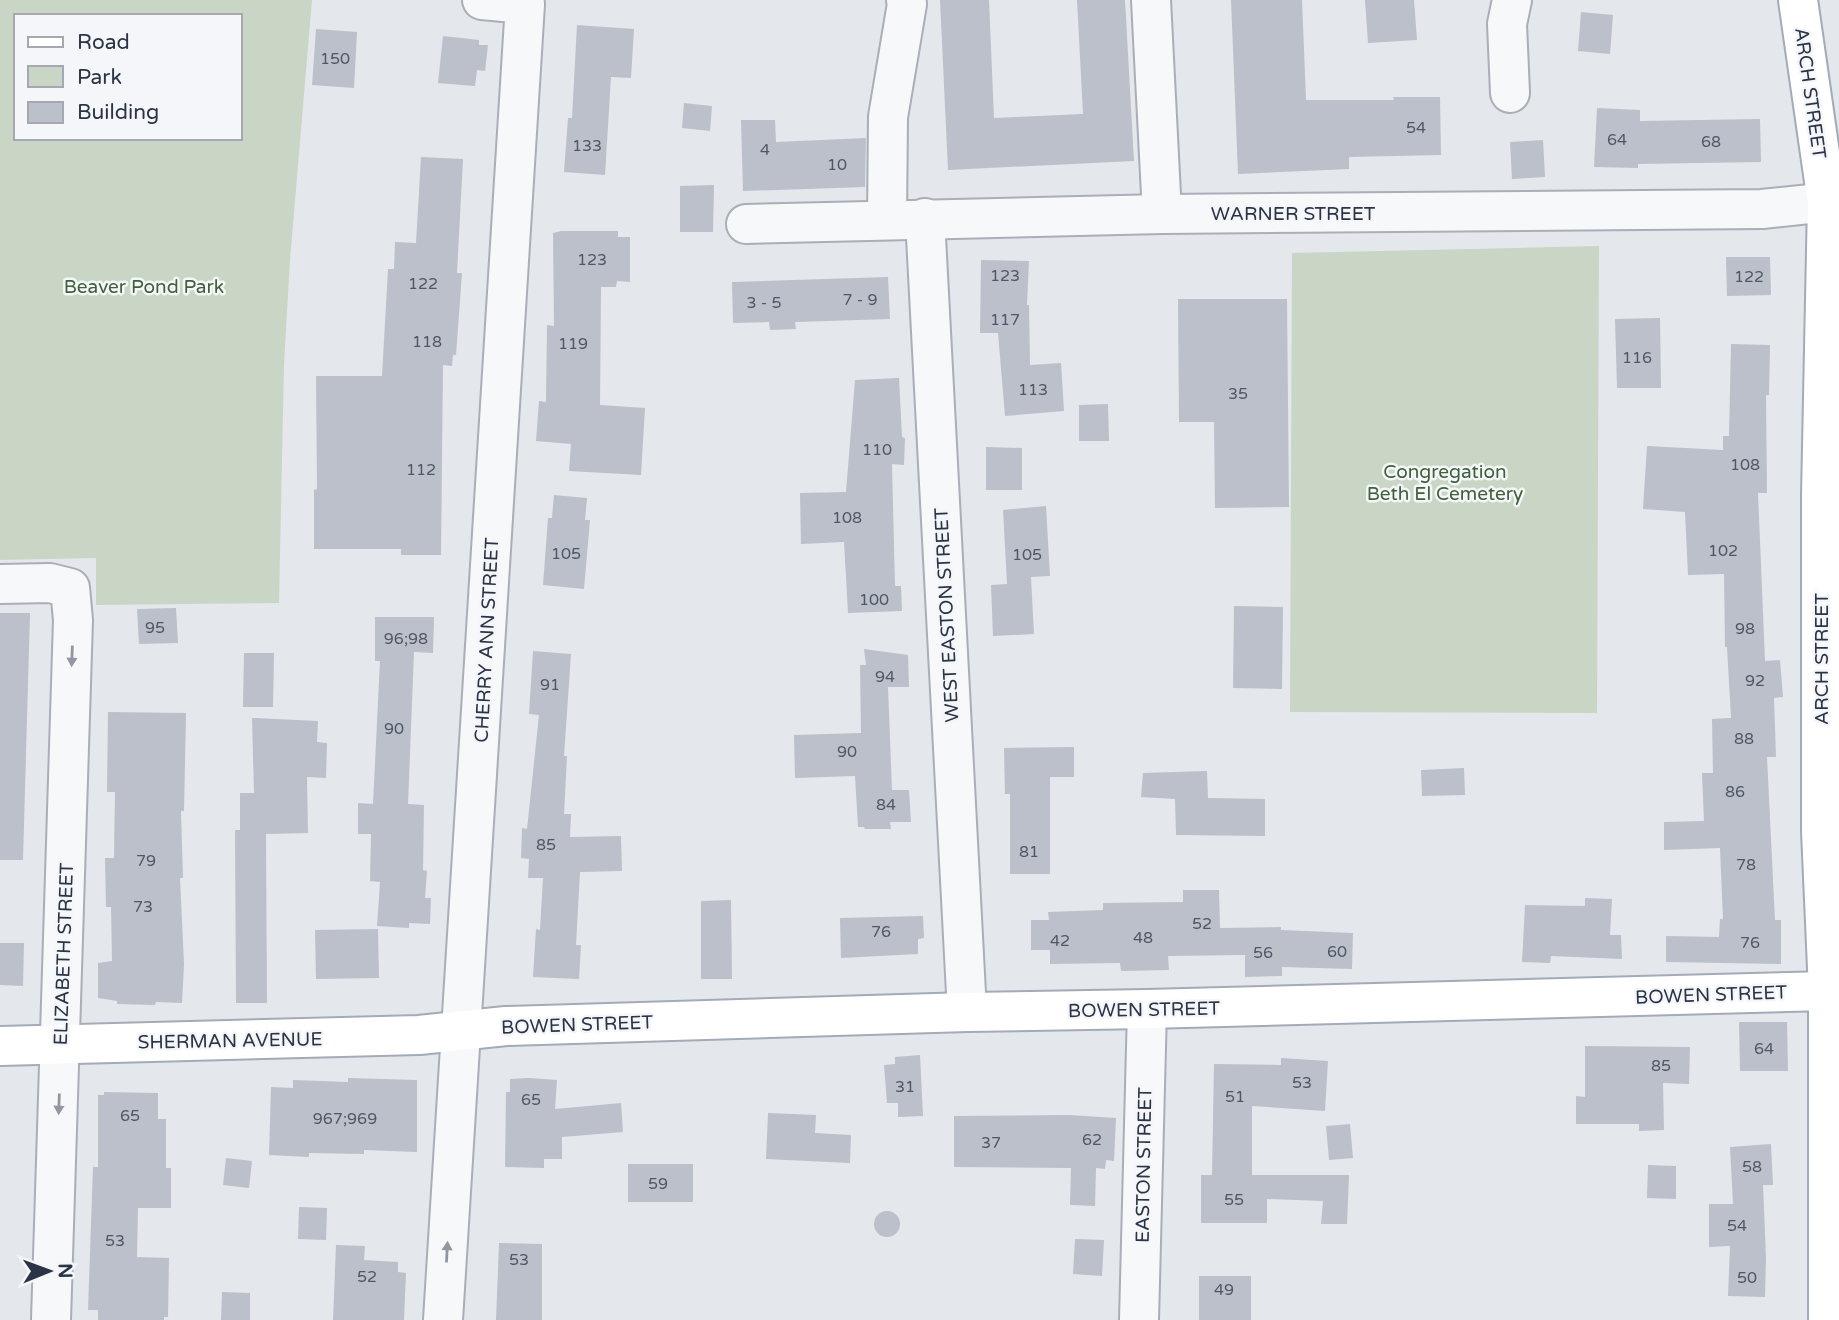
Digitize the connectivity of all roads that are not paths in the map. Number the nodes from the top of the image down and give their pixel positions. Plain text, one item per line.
1 (482, 0) edge
2 (906, 0) edge
3 (1151, 0) edge
4 (1512, 0) edge
5 (1798, 0) edge
6 (1510, 93) dead end
7 (1833, 201) edge
8 (1161, 214) junction
9 (925, 218) junction
10 (887, 219) junction
11 (746, 224) dead end
12 (1830, 496) edge
13 (0, 584) edge
14 (1830, 832) edge
15 (1828, 991) junction
16 (1147, 1009) junction
17 (967, 1012) junction
18 (460, 1032) junction
19 (61, 1044) junction
20 (0, 1045) edge
21 (1833, 1115) edge
22 (51, 1320) edge
23 (443, 1320) edge
24 (1139, 1320) edge
25 (1828, 1320) edge

1 - 18 street, CHERRY ANN STREET
2 - 10 street
3 - 8 street
4 - 6 street
5 - 7 main road, ARCH STREET
7 - 8 street, WARNER STREET
7 - 12 main road, ARCH STREET
8 - 9 street, WARNER STREET
9 - 10 street, WARNER STREET
9 - 17 street, WEST EASTON STREET
10 - 11 street, WARNER STREET
12 - 14 main road, ARCH STREET
13 -> 19 street, ELIZABETH STREET
14 - 15 main road, ARCH STREET
15 - 16 main road, BOWEN STREET
15 - 21 main road, ARCH STREET
16 - 17 main road, BOWEN STREET
16 - 24 street, EASTON STREET
17 - 18 main road, BOWEN STREET
18 - 19 main road, SHERMAN AVENUE
23 -> 18 street, CHERRY ANN STREET
19 - 20 main road, SHERMAN AVENUE
19 -> 22 street, ELIZABETH STREET
21 - 25 main road, ARCH STREET

